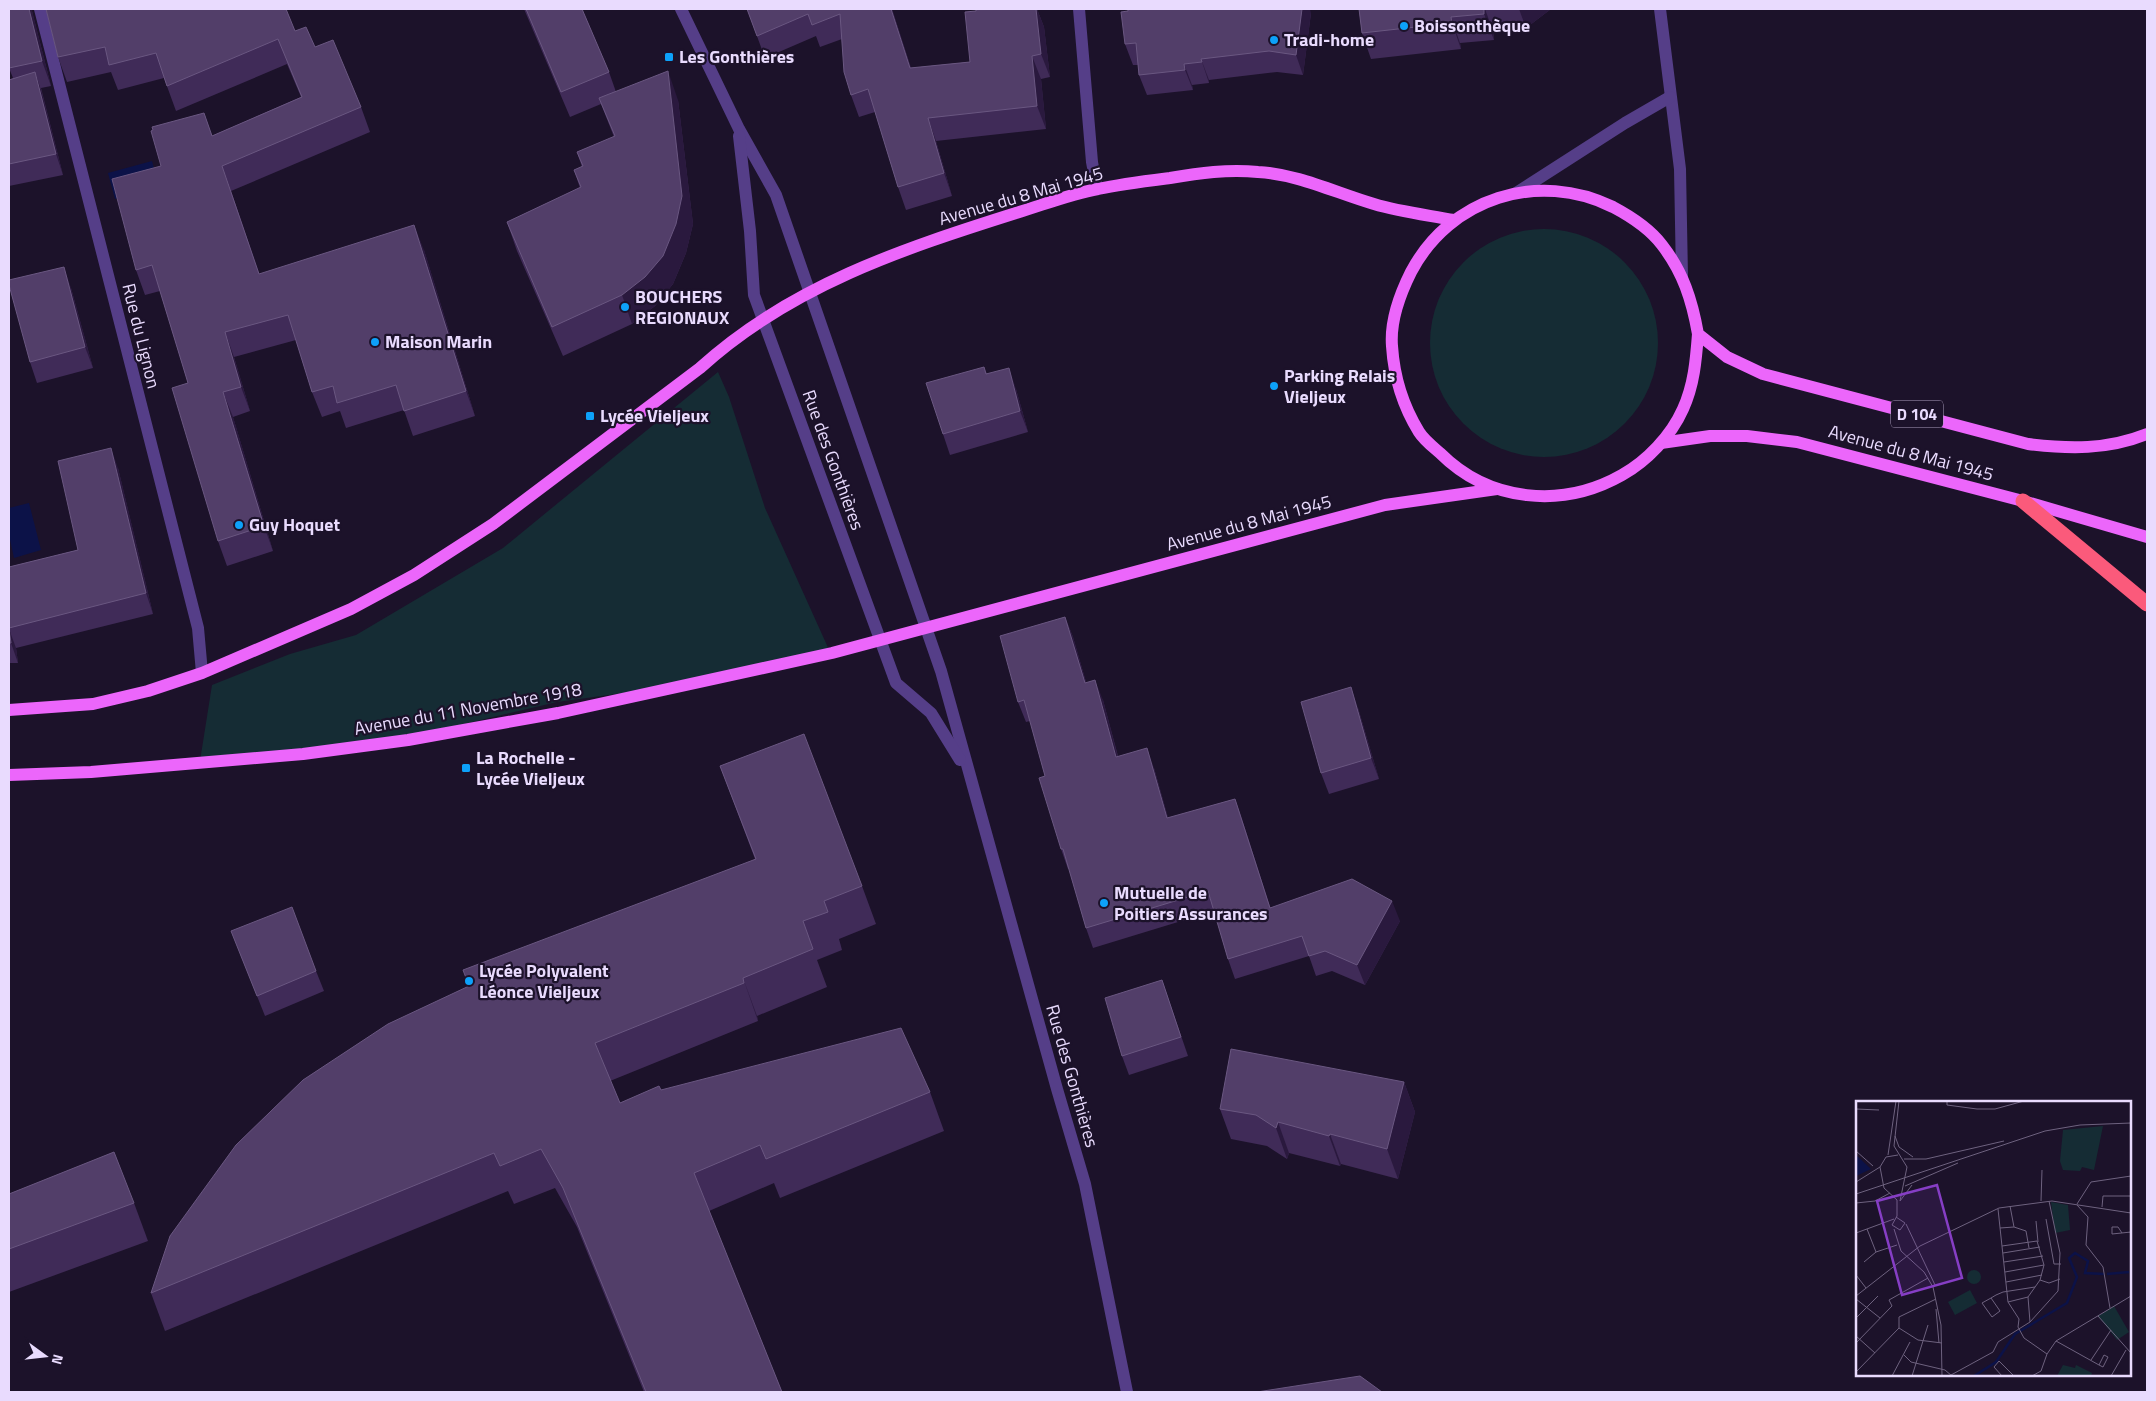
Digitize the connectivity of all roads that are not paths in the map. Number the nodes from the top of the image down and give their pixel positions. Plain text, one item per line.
1 (40, 9) edge
2 (681, 9) edge
3 (1079, 9) edge
4 (1660, 9) edge
5 (1670, 97) junction
6 (739, 129) junction
7 (1097, 189) junction
8 (1516, 193) junction
9 (1454, 220) junction
10 (1682, 276) junction
11 (811, 292) junction
12 (763, 318) junction
13 (1698, 334) junction
14 (2147, 434) edge
15 (1661, 443) junction
16 (1497, 490) junction
17 (2023, 501) junction
18 (2147, 537) edge
19 (2147, 604) edge
20 (926, 629) junction
21 (879, 641) junction
22 (202, 673) junction
23 (9, 710) edge
24 (968, 773) junction
25 (9, 775) edge
26 (1127, 1392) edge

1 - 22 street, Rue du Lignon
2 - 6 street, Rue des Gonthières
3 - 7 street
4 - 5 street
5 - 8 street
5 - 10 street
6 - 11 street, Rue des Gonthières
6 - 12 street, Rue des Gonthières
7 - 9 main road, Avenue du 8 Mai 1945
7 - 11 main road, Avenue du 8 Mai 1945
8 - 9 main road, Avenue du 8 Mai 1945
8 - 10 main road, Avenue du 8 Mai 1945
9 - 16 main road, Avenue du 8 Mai 1945
10 - 13 main road, Avenue du 8 Mai 1945
11 - 12 main road
11 - 20 street, Rue des Gonthières
12 - 21 street, Rue des Gonthières
12 - 22 main road
13 - 14 main road, D 104
13 - 15 main road, Avenue du 8 Mai 1945
15 - 16 main road, Avenue du 8 Mai 1945
15 - 17 main road, Avenue du 8 Mai 1945
16 - 20 main road, Avenue du 8 Mai 1945
17 - 18 main road, Avenue du 8 Mai 1945
17 - 19 highway
20 - 21 main road, Avenue du 11 Novembre 1918
20 - 24 street, Rue des Gonthières
21 - 24 street, Rue des Gonthières
21 - 25 main road, Avenue du 11 Novembre 1918
22 - 23 main road
24 - 26 street, Rue des Gonthières

